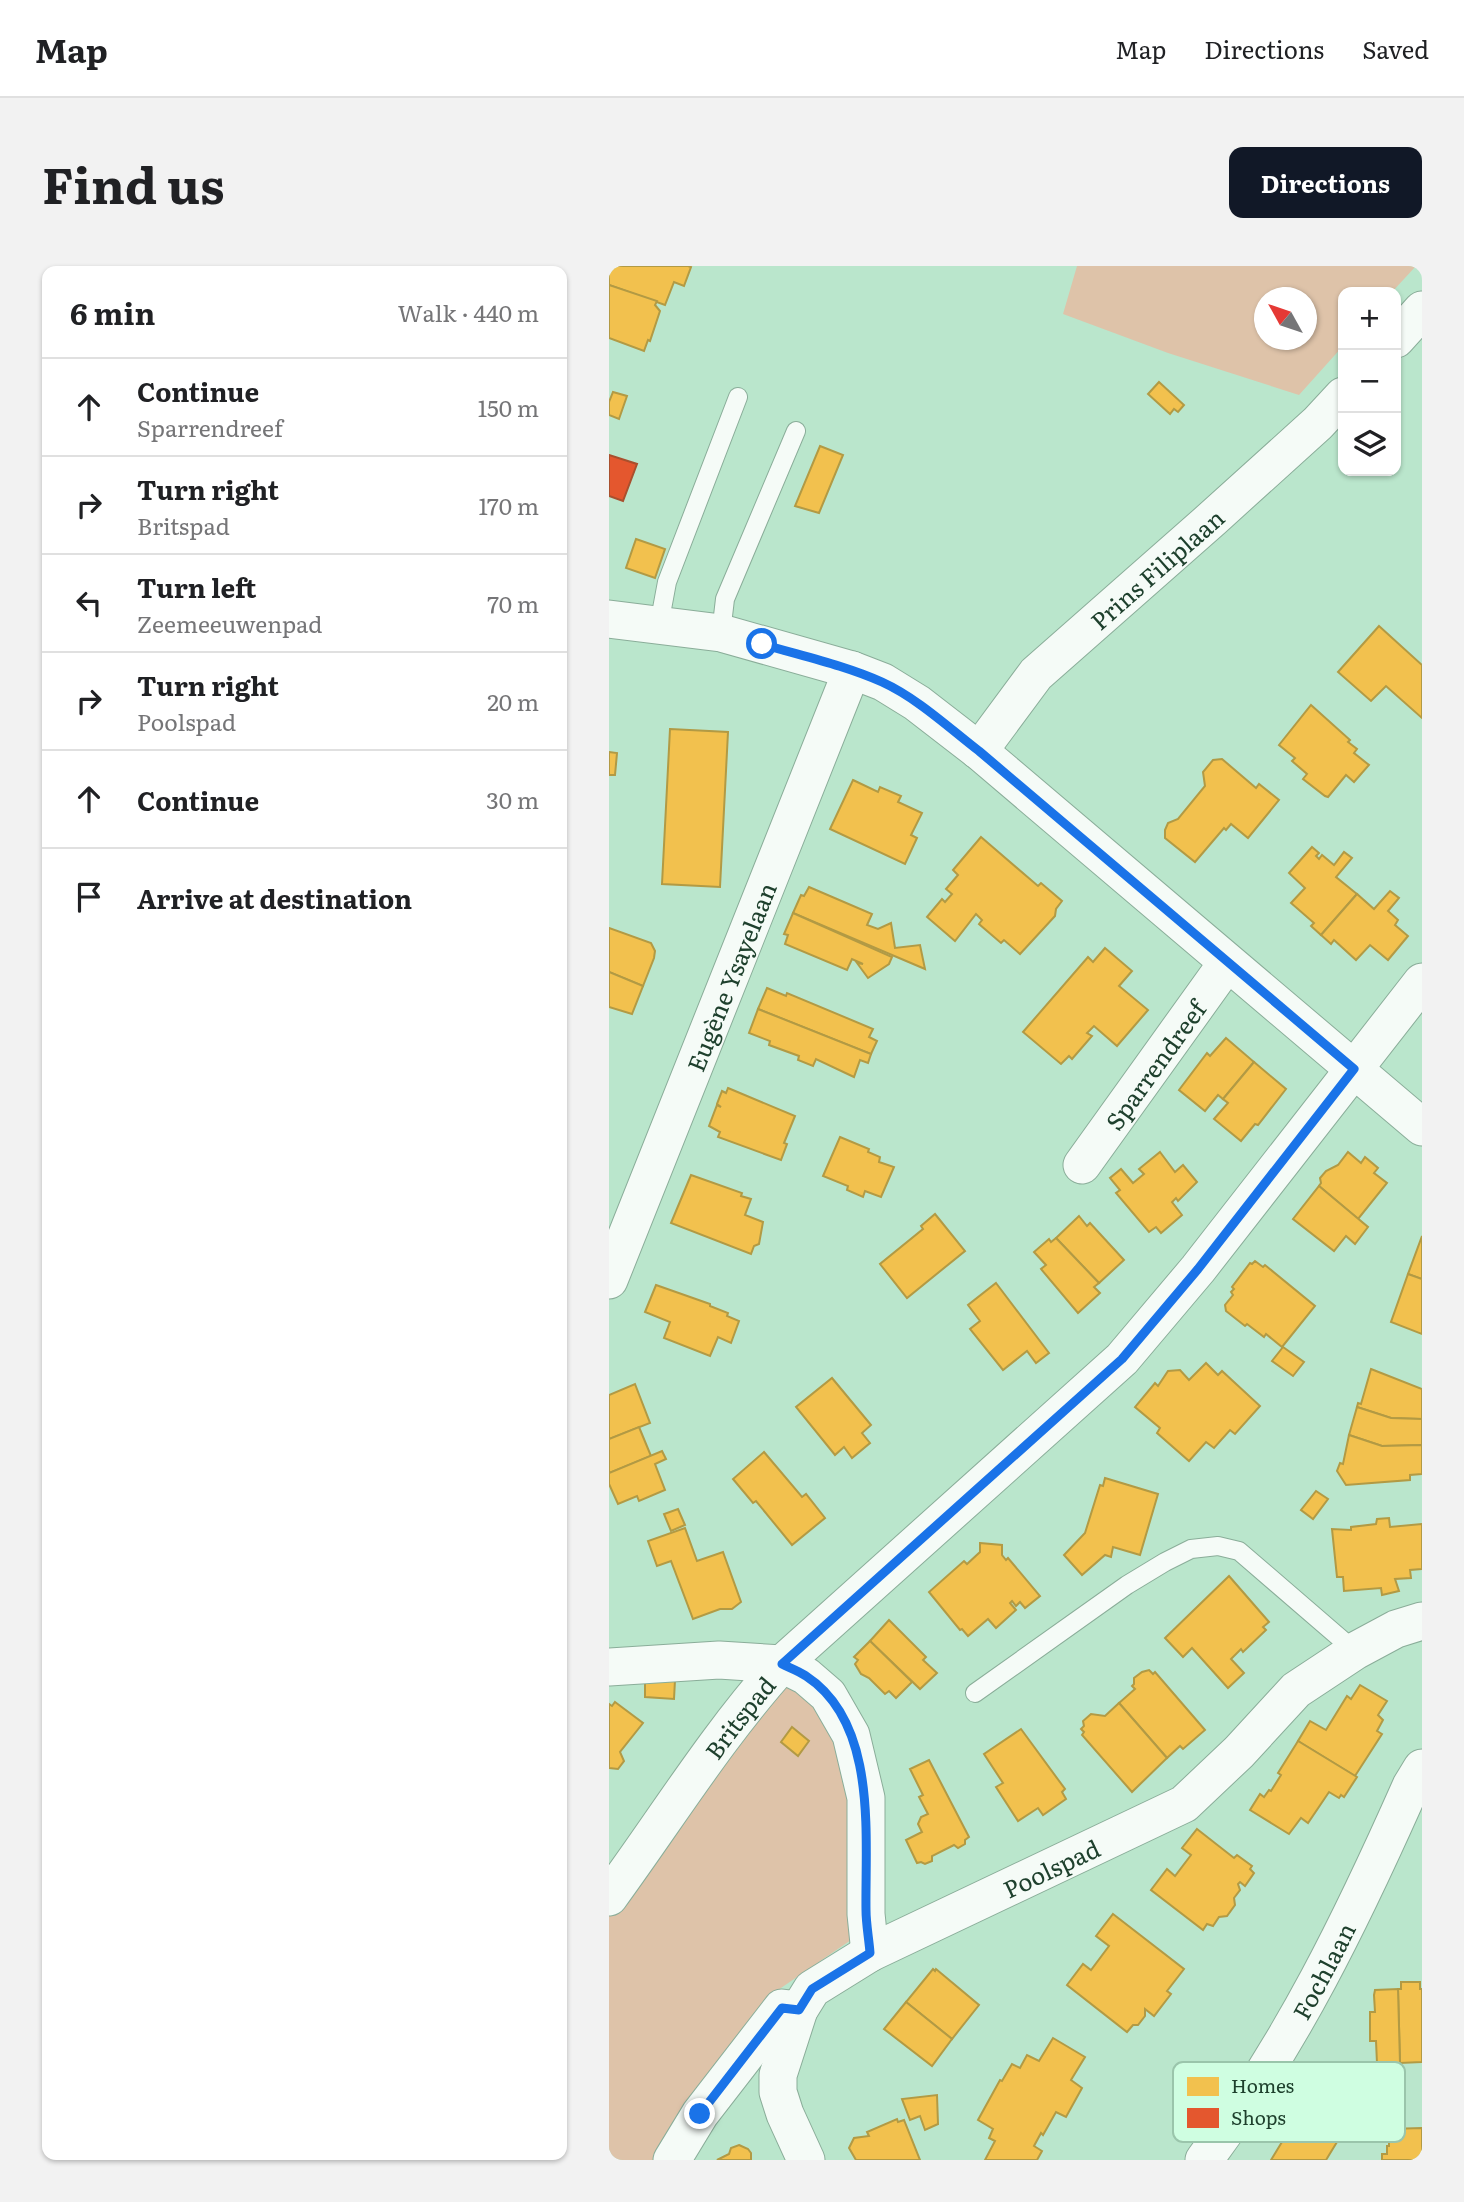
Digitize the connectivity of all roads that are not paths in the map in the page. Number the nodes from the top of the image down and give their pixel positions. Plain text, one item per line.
1 (1422, 310) edge
2 (1401, 333) edge
3 (738, 397) dead end
4 (1338, 401) edge
5 (796, 432) dead end
6 (609, 619) edge
7 (659, 625) junction
8 (721, 633) junction
9 (852, 670) junction
10 (979, 751) junction
11 (1227, 963) junction
12 (1422, 982) edge
13 (1354, 1069) junction
14 (1422, 1127) edge
15 (1083, 1166) dead end
16 (609, 1280) edge
17 (1422, 1621) edge
18 (1355, 1651) junction
19 (782, 1664) junction
20 (609, 1667) edge
21 (975, 1693) dead end
22 (1422, 1768) edge
23 (609, 1897) edge
24 (870, 1953) junction
25 (799, 2010) junction
26 (1271, 2062) edge
27 (1217, 2142) edge
28 (672, 2160) edge
29 (806, 2160) edge
30 (1204, 2160) edge

1 - 2 street
3 - 7 lane
4 - 10 street, Prins Filiplaan
5 - 8 lane
6 - 7 street
7 - 8 street
8 - 9 street
9 - 10 street
9 - 16 street, Eugène Ysayelaan
10 - 11 street
11 - 13 street
11 - 15 street, Sparrendreef
12 - 13 street, Britspad
13 - 14 street
13 - 19 street, Britspad
17 - 18 street, Poolspad
18 - 21 lane
18 - 24 street, Poolspad
19 - 20 street
19 - 23 street, Britspad
19 - 24 street
22 - 26 street, Fochlaan
24 - 25 street, Poolspad
25 - 28 street
25 - 29 street, Poolspad
27 - 30 street, Fochlaan

